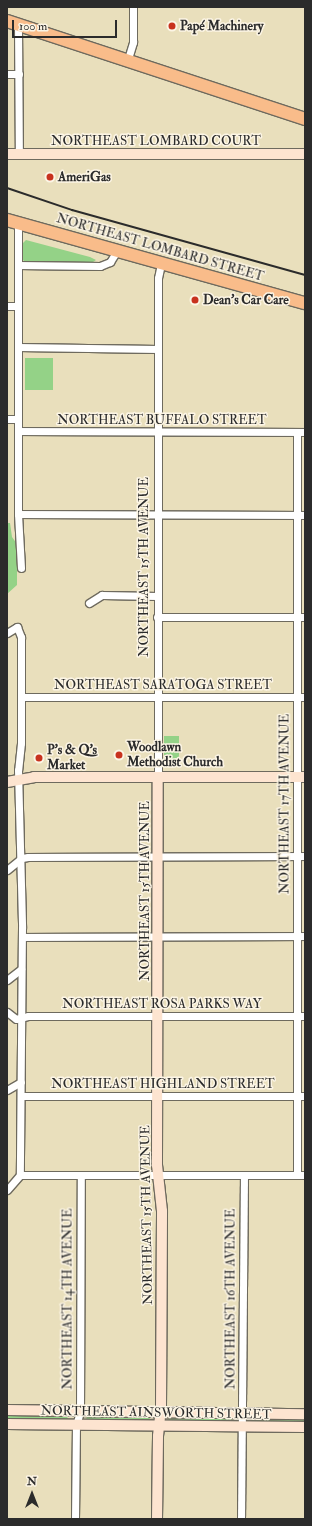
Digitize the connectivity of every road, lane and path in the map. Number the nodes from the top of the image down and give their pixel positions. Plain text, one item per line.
1 (133, 7) edge
2 (13, 23) edge
3 (127, 62) junction
4 (7, 74) edge
5 (18, 74) junction
6 (305, 118) edge
7 (7, 154) edge
8 (19, 154) junction
9 (305, 154) edge
10 (13, 222) edge
11 (118, 251) junction
12 (161, 264) junction
13 (18, 265) junction
14 (305, 303) edge
15 (7, 306) edge
16 (18, 306) junction
17 (18, 347) junction
18 (158, 349) junction
19 (7, 419) edge
20 (18, 419) junction
21 (18, 431) junction
22 (157, 432) junction
23 (297, 432) junction
24 (305, 432) edge
25 (18, 514) junction
26 (157, 515) junction
27 (301, 515) edge
28 (21, 568) dead end
29 (157, 596) junction
30 (88, 603) dead end
31 (157, 617) junction
32 (301, 617) edge
33 (7, 633) edge
34 (21, 697) junction
35 (157, 697) junction
36 (297, 697) junction
37 (305, 697) edge
38 (301, 776) edge
39 (158, 777) junction
40 (18, 780) junction
41 (7, 782) edge
42 (158, 856) junction
43 (297, 856) junction
44 (305, 856) edge
45 (22, 858) junction
46 (7, 870) edge
47 (158, 936) junction
48 (297, 936) junction
49 (305, 936) edge
50 (22, 937) junction
51 (21, 969) junction
52 (7, 980) edge
53 (7, 1012) edge
54 (159, 1016) junction
55 (301, 1016) edge
56 (20, 1018) junction
57 (21, 1082) junction
58 (7, 1090) edge
59 (21, 1096) junction
60 (158, 1096) junction
61 (297, 1096) junction
62 (305, 1096) edge
63 (20, 1175) junction
64 (81, 1175) junction
65 (159, 1175) junction
66 (244, 1175) junction
67 (297, 1175) junction
68 (305, 1175) edge
69 (7, 1190) edge
70 (7, 1410) edge
71 (80, 1412) junction
72 (160, 1413) junction
73 (242, 1414) junction
74 (305, 1414) edge
75 (7, 1424) edge
76 (76, 1425) junction
77 (159, 1426) junction
78 (242, 1427) junction
79 (305, 1427) edge
80 (75, 1519) edge
81 (157, 1519) edge
82 (241, 1519) edge

1 - 3 street
2 - 3 main road
2 - 5 street
3 - 6 main road
4 - 5 street
5 - 8 street
7 - 8 street, NORTHEAST LOMBARD COURT
8 - 9 street, NORTHEAST LOMBARD COURT
10 - 11 main road, NORTHEAST LOMBARD STREET
10 - 13 street
11 - 12 main road, NORTHEAST LOMBARD STREET
11 - 13 street
12 - 14 main road, NORTHEAST LOMBARD STREET
12 - 18 street, NORTHEAST 15TH AVENUE
13 - 16 street
15 - 16 street
16 - 17 street
17 - 18 street
17 - 20 street
18 - 22 street, NORTHEAST 15TH AVENUE
19 - 20 street
20 - 21 street
21 - 22 street, NORTHEAST BUFFALO STREET
21 - 25 street
22 - 23 street, NORTHEAST BUFFALO STREET
22 - 26 street, NORTHEAST 15TH AVENUE
23 - 24 street, NORTHEAST BUFFALO STREET
23 - 27 street, NORTHEAST 17TH AVENUE
25 - 26 street
25 - 28 street
26 - 27 street
26 - 29 street, NORTHEAST 15TH AVENUE
27 - 32 street, NORTHEAST 17TH AVENUE
29 - 30 street
29 - 31 street, NORTHEAST 15TH AVENUE
31 - 32 street
31 - 35 street, NORTHEAST 15TH AVENUE
32 - 36 street, NORTHEAST 17TH AVENUE
33 - 34 street
34 - 35 street, NORTHEAST SARATOGA STREET
34 - 40 street
35 - 36 street, NORTHEAST SARATOGA STREET
35 - 39 street, NORTHEAST 15TH AVENUE
36 - 37 street, NORTHEAST SARATOGA STREET
36 - 38 street, NORTHEAST 17TH AVENUE
38 - 39 street
38 - 43 street, NORTHEAST 17TH AVENUE
39 - 40 street
39 - 42 street, NORTHEAST 15TH AVENUE
40 - 41 street
40 - 45 street
42 - 43 street
42 - 45 street
42 - 47 street, NORTHEAST 15TH AVENUE
43 - 44 street
43 - 48 street, NORTHEAST 17TH AVENUE
45 - 46 street
45 - 50 street
47 - 48 street
47 - 50 street
47 - 54 street, NORTHEAST 15TH AVENUE
48 - 49 street
48 - 55 street, NORTHEAST 17TH AVENUE
50 - 51 street
51 - 52 street
51 - 56 street
53 - 56 street
54 - 55 street, NORTHEAST ROSA PARKS WAY
54 - 56 street, NORTHEAST ROSA PARKS WAY
54 - 60 street, NORTHEAST 15TH AVENUE
55 - 61 street, NORTHEAST 17TH AVENUE
56 - 57 street
57 - 58 street
57 - 59 street
59 - 60 street, NORTHEAST HIGHLAND STREET
59 - 63 street
60 - 61 street, NORTHEAST HIGHLAND STREET
60 - 65 street, NORTHEAST 15TH AVENUE
61 - 62 street, NORTHEAST HIGHLAND STREET
61 - 67 street, NORTHEAST 17TH AVENUE
63 - 64 street
63 - 69 street
64 - 65 street
64 - 71 street, NORTHEAST 14TH AVENUE
65 - 66 street
65 - 72 street, NORTHEAST 15TH AVENUE
66 - 67 street
66 - 73 street, NORTHEAST 16TH AVENUE
67 - 68 street
70 - 71 street, NORTHEAST AINSWORTH STREET
71 - 72 street, NORTHEAST AINSWORTH STREET
71 - 76 street, NORTHEAST 14TH AVENUE
72 - 73 street, NORTHEAST AINSWORTH STREET
72 - 77 street, NORTHEAST 15TH AVENUE
73 - 74 street, NORTHEAST AINSWORTH STREET
73 - 78 street, NORTHEAST 16TH AVENUE
75 - 76 street, NORTHEAST AINSWORTH STREET
76 - 77 street, NORTHEAST AINSWORTH STREET
76 - 80 street, NORTHEAST 14TH AVENUE
77 - 78 street, NORTHEAST AINSWORTH STREET
77 - 81 street, NORTHEAST 15TH AVENUE
78 - 79 street, NORTHEAST AINSWORTH STREET
78 - 82 street, NORTHEAST 16TH AVENUE

